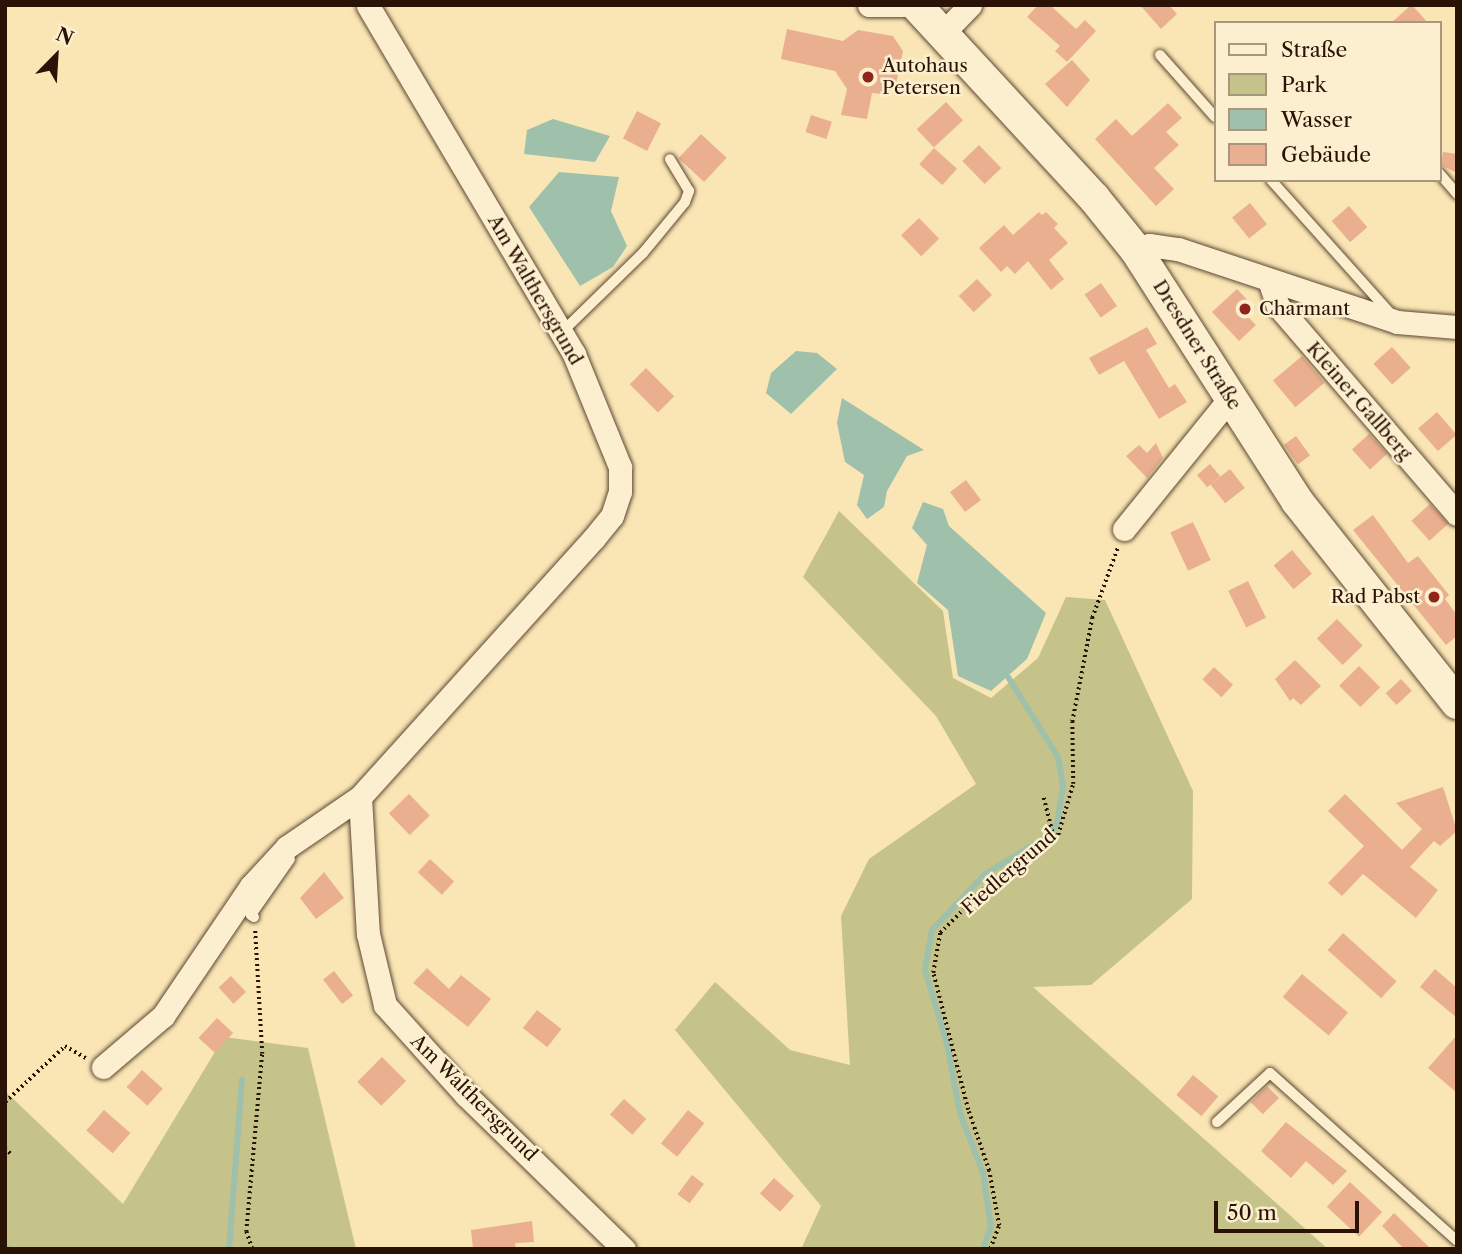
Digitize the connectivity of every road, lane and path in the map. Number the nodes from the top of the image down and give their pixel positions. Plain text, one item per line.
1 (368, 5) edge
2 (869, 5) edge
3 (907, 5) edge
4 (916, 5) edge
5 (970, 5) edge
6 (943, 33) junction
7 (1160, 55) dead end
8 (1214, 116) edge
9 (670, 159) dead end
10 (1441, 175) edge
11 (1273, 182) edge
12 (1457, 194) edge
13 (1136, 250) junction
14 (1270, 283) junction
15 (1397, 322) junction
16 (1457, 327) edge
17 (562, 332) junction
18 (1230, 398) junction
19 (1457, 514) edge
20 (1124, 529) joint
21 (1457, 704) edge
22 (360, 797) junction
23 (1044, 798) dead end
24 (339, 811) junction
25 (1054, 838) junction
26 (254, 917) joint
27 (98, 1065) joint
28 (5, 1102) edge
29 (1217, 1122) dead end
30 (5, 1148) edge
31 (11, 1154) dead end
32 (1457, 1241) edge
33 (252, 1249) edge
34 (624, 1249) edge
35 (990, 1249) edge

1 - 17 street, Am Walthersgrund
2 - 3 street
4 - 6 main road, Dresdner Straße
5 - 6 street
6 - 13 main road, Dresdner Straße
7 - 8 lane
9 - 17 lane
10 - 12 lane
11 - 15 lane
13 - 14 street
13 - 18 main road, Dresdner Straße
14 - 15 street
14 - 19 street, Kleiner Gallberg
15 - 16 street
17 - 22 street, Am Walthersgrund
18 - 20 street
18 - 21 main road, Dresdner Straße
20 - 25 path, Fiedlergrund
22 - 24 street, Am Walthersgrund
22 - 34 street, Am Walthersgrund
23 - 25 path
24 - 26 lane
24 - 27 street, Am Walthersgrund
25 - 35 path, Fiedlergrund
26 - 33 path
27 - 28 path
29 - 32 lane
30 - 31 path

